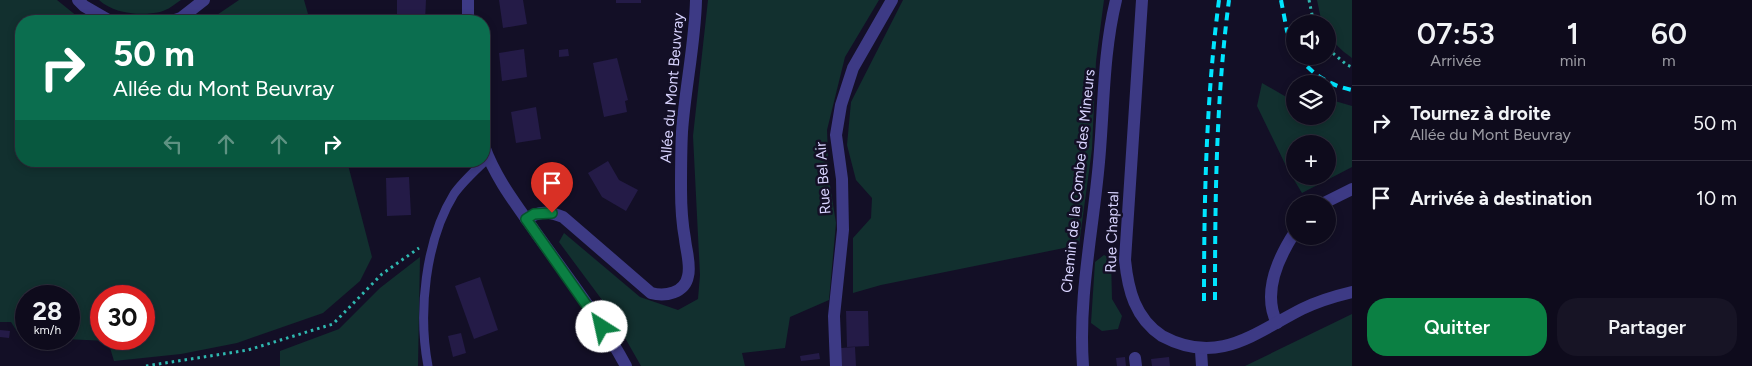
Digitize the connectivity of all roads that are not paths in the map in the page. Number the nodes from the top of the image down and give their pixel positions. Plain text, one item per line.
1 (78, 0) edge
2 (204, 0) edge
3 (468, 0) edge
4 (696, 0) edge
5 (892, 0) edge
6 (1116, 0) edge
7 (1142, 0) edge
8 (100, 15) edge
9 (185, 15) edge
10 (468, 15) edge
11 (490, 160) edge
12 (475, 167) edge
13 (1352, 189) edge
14 (1336, 197) edge
15 (526, 219) junction
16 (1286, 245) edge
17 (1352, 292) edge
18 (1277, 323) junction
19 (1200, 351) junction
20 (428, 366) edge
21 (626, 366) edge
22 (836, 366) edge
23 (1083, 366) edge
24 (1202, 366) edge

1 - 8 street
2 - 9 street
3 - 10 street
4 - 15 street, Allée du Mont Beuvray
5 - 22 street, Rue Bel Air
6 - 23 street, Chemin de la Combe des Mineurs
7 - 19 street, Rue Chaptal
11 - 15 street
12 - 20 lane
13 - 14 street
15 - 21 street
16 - 18 street
17 - 18 street, Rue Chaptal
18 - 19 street, Rue Chaptal
19 - 24 street

